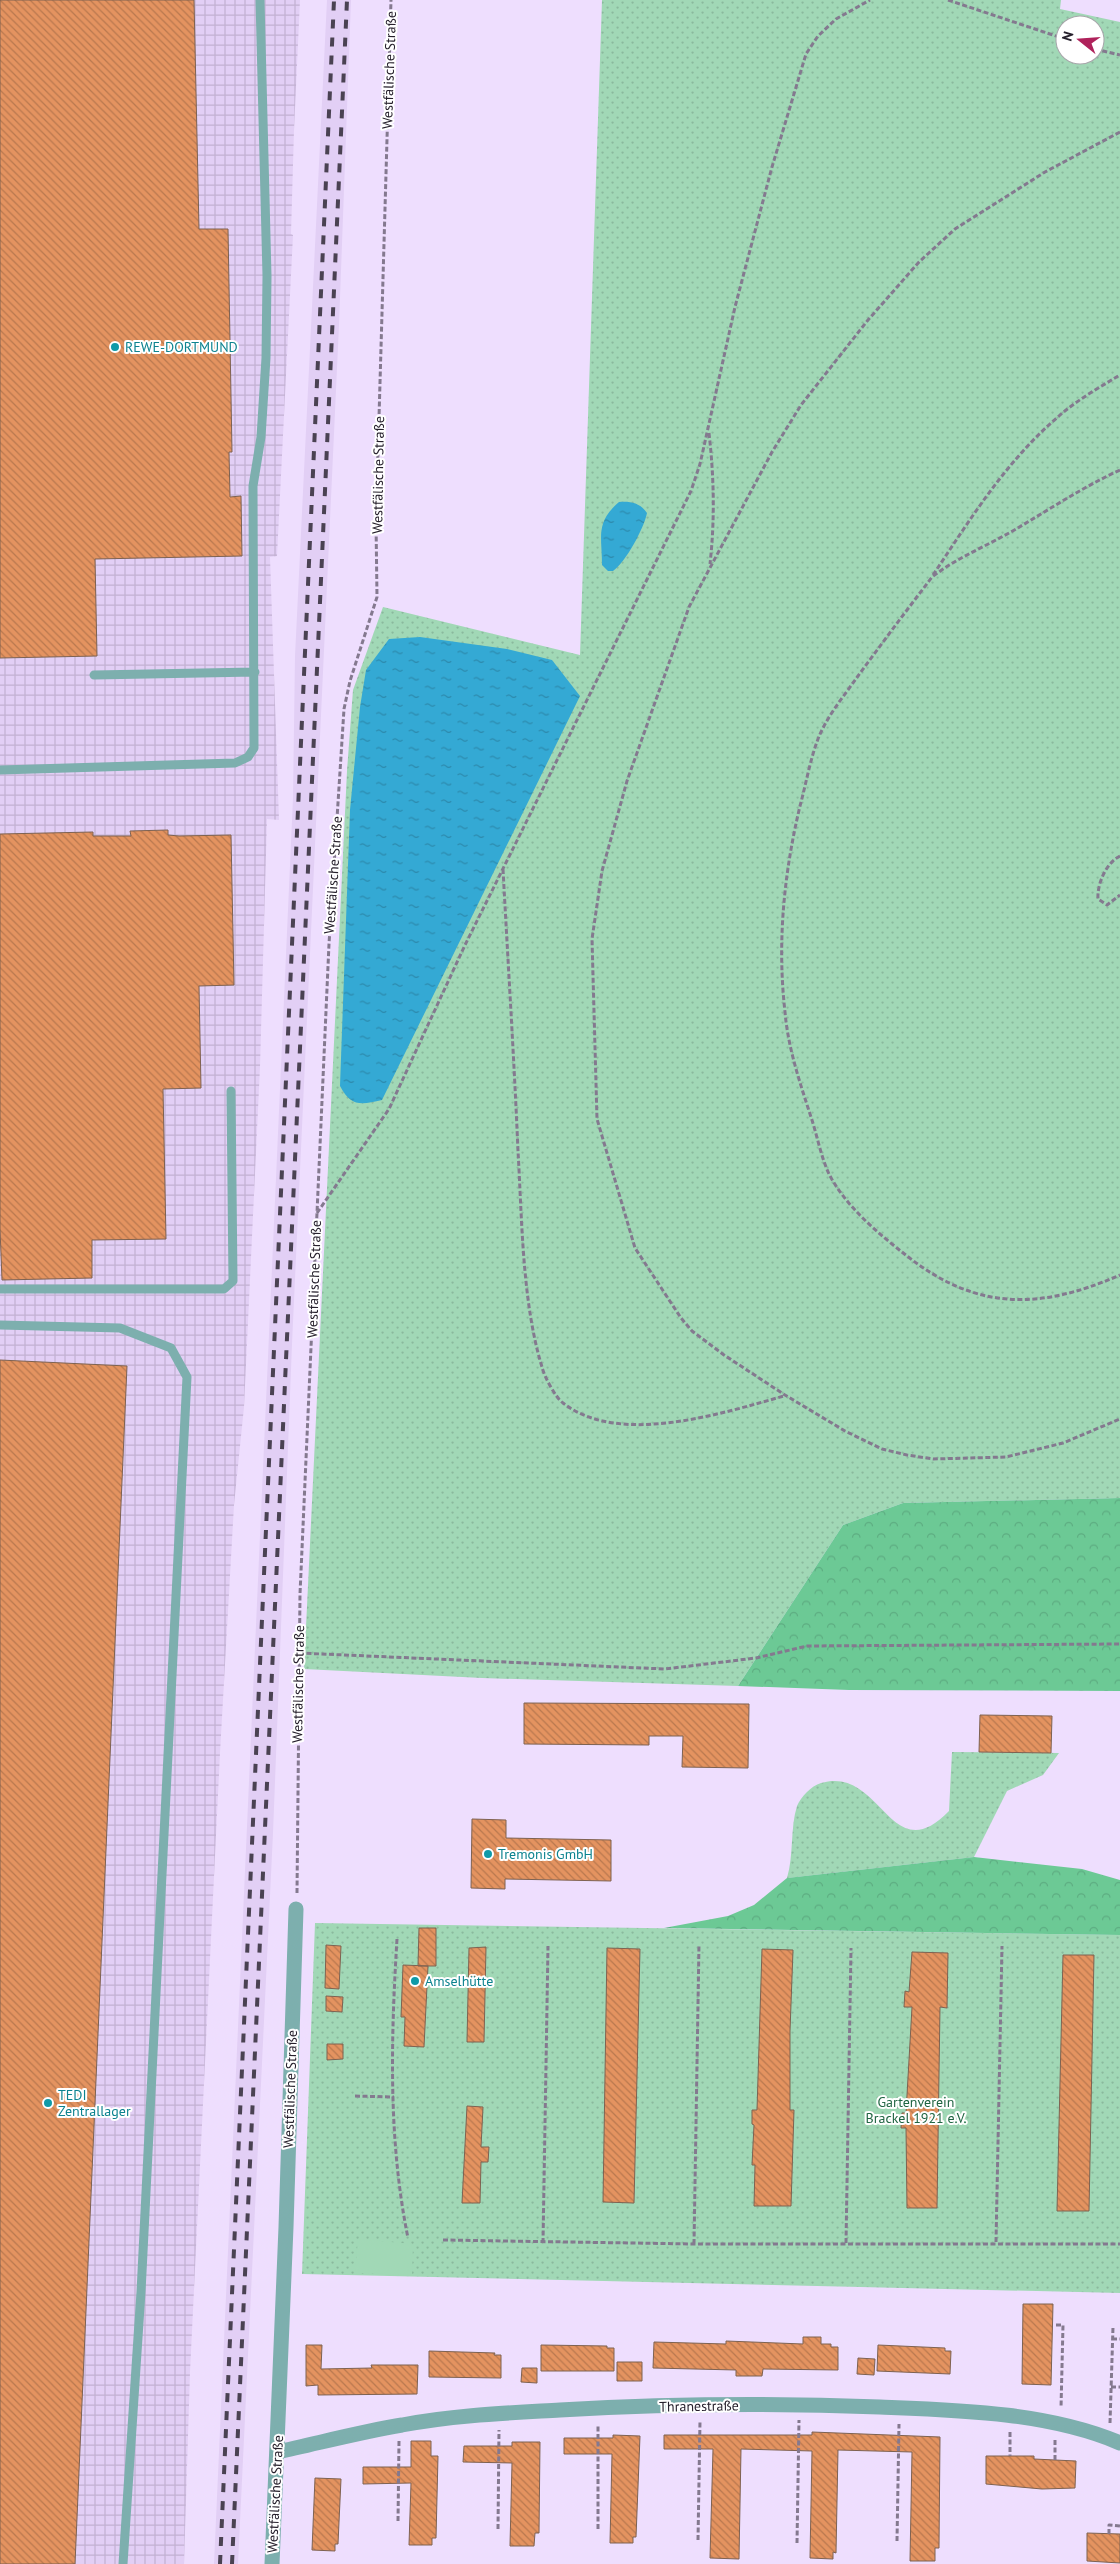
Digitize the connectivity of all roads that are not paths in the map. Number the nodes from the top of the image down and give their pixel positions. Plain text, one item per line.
1 (260, 0) edge
2 (255, 672) junction
3 (94, 675) dead end
4 (0, 770) edge
5 (231, 1091) dead end
6 (0, 1289) edge
7 (0, 1325) edge
8 (296, 1909) road end
9 (1115, 2441) edge
10 (277, 2452) junction
11 (123, 2564) edge
12 (272, 2564) edge

1 - 2 lane
2 - 3 lane
2 - 4 lane
5 - 6 lane
7 - 11 lane
8 - 10 street, Westfälische Straße
9 - 10 street, Thranestraße
10 - 12 street, Westfälische Straße

